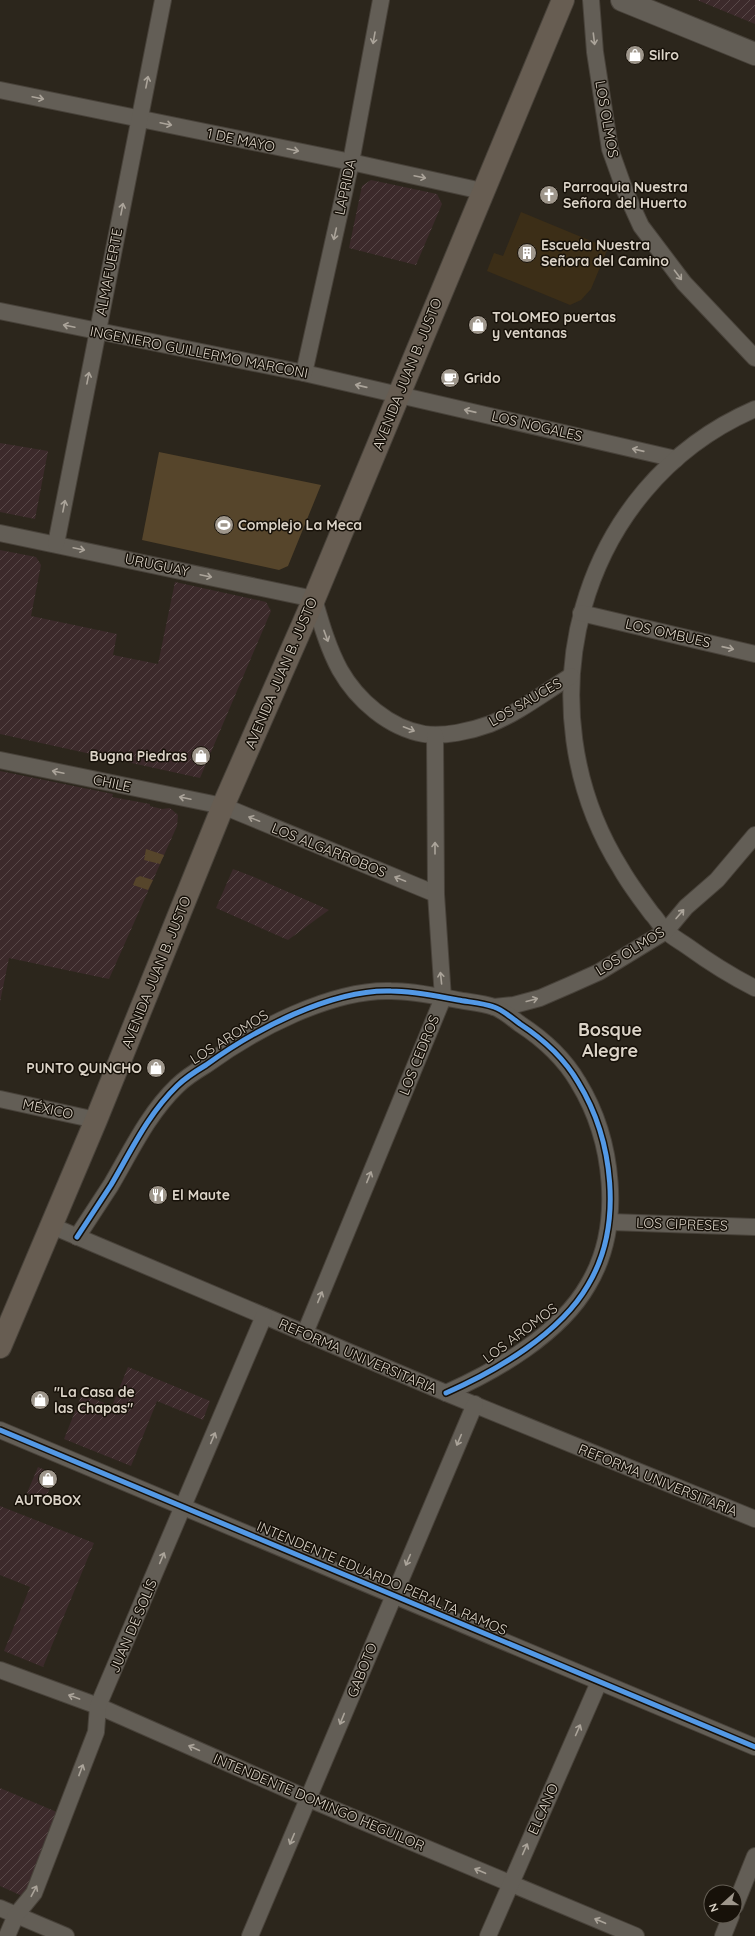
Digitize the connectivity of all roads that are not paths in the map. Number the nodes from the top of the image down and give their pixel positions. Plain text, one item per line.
1 (163, 0) edge
2 (381, 0) edge
3 (563, 0) edge
4 (591, 0) edge
5 (622, 0) edge
6 (755, 54) edge
7 (0, 90) edge
8 (139, 119) junction
9 (351, 162) junction
10 (482, 191) junction
11 (0, 312) edge
12 (98, 332) junction
13 (755, 358) edge
14 (304, 373) junction
15 (398, 395) junction
16 (755, 409) edge
17 (676, 459) junction
18 (0, 533) edge
19 (56, 544) junction
20 (314, 599) junction
21 (581, 613) junction
22 (755, 654) edge
23 (570, 676) junction
24 (434, 735) junction
25 (0, 760) edge
26 (223, 806) junction
27 (755, 835) edge
28 (436, 894) junction
29 (666, 931) junction
30 (755, 988) edge
31 (443, 998) junction
32 (494, 1007) junction
33 (0, 1099) edge
34 (96, 1120) junction
35 (610, 1222) junction
36 (52, 1226) junction
37 (755, 1227) edge
38 (77, 1237) junction
39 (264, 1316) junction
40 (305, 1333) junction
41 (0, 1346) edge
42 (446, 1393) junction
43 (475, 1404) junction
44 (0, 1430) edge
45 (184, 1507) junction
46 (755, 1519) edge
47 (393, 1595) junction
48 (0, 1670) edge
49 (600, 1682) junction
50 (98, 1706) junction
51 (755, 1747) edge
52 (309, 1799) junction
53 (755, 1856) edge
54 (510, 1883) junction
55 (743, 1886) edge
56 (0, 1908) edge
57 (16, 1915) junction
58 (728, 1924) edge
59 (7, 1936) edge
60 (66, 1936) edge
61 (250, 1936) edge
62 (488, 1936) edge
63 (636, 1936) edge
64 (723, 1936) edge

8 -> 1 street, ALMAFUERTE
2 -> 9 street, LAPRIDA
3 - 10 main road, AVENIDA JUAN B. JUSTO
4 -> 13 street, LOS OLMOS
5 - 6 main road
7 -> 8 street, 1 DE MAYO
8 -> 9 street, 1 DE MAYO
12 -> 8 street, ALMAFUERTE
9 -> 10 street, 1 DE MAYO
9 -> 14 street, LAPRIDA
10 - 15 main road, AVENIDA JUAN B. JUSTO
12 -> 11 street, INGENIERO GUILLERMO MARCONI
12 - 14 street, INGENIERO GUILLERMO MARCONI
19 -> 12 street, ALMAFUERTE
15 -> 14 street, INGENIERO GUILLERMO MARCONI
17 -> 15 street, LOS NOGALES
15 - 20 main road, AVENIDA JUAN B. JUSTO
16 - 17 street
17 - 21 street
18 - 19 street, URUGUAY
19 -> 20 street, URUGUAY
20 -> 24 street, LOS SAUCES
20 - 26 main road, AVENIDA JUAN B. JUSTO
21 -> 22 street, LOS OMBUES
21 - 23 street
23 - 24 street, LOS SAUCES
23 - 29 street
28 -> 24 street, LOS CEDROS
26 -> 25 street, CHILE
28 -> 26 street, LOS ALGARROBOS
26 - 34 main road, AVENIDA JUAN B. JUSTO
29 -> 27 street, LOS OLMOS
31 -> 28 street, LOS CEDROS
29 - 30 street
32 -> 29 street, LOS OLMOS
31 - 32 street, LOS AROMOS
31 - 38 street, LOS AROMOS
40 -> 31 street, LOS CEDROS
32 - 35 street, LOS AROMOS
33 - 34 street, MÉXICO
34 - 36 main road, AVENIDA JUAN B. JUSTO
35 - 37 street, LOS CIPRESES
35 - 42 street, LOS AROMOS
36 - 38 street, REFORMA UNIVERSITARIA
36 - 41 main road, AVENIDA JUAN B. JUSTO
38 - 39 street, REFORMA UNIVERSITARIA
39 - 40 street, REFORMA UNIVERSITARIA
45 -> 39 street, JUAN DE SOLÍS
40 - 42 street, REFORMA UNIVERSITARIA
42 - 43 street, REFORMA UNIVERSITARIA
43 - 46 street, REFORMA UNIVERSITARIA
43 -> 47 street, GABOTO
44 - 45 street, INTENDENTE EDUARDO PERALTA RAMOS
45 - 47 street, INTENDENTE EDUARDO PERALTA RAMOS
50 -> 45 street, JUAN DE SOLÍS
47 - 49 street, INTENDENTE EDUARDO PERALTA RAMOS
47 -> 52 street, GABOTO
50 -> 48 street, INTENDENTE DOMINGO HEGUILOR
49 - 51 street, INTENDENTE EDUARDO PERALTA RAMOS
54 -> 49 street, ELCANO
52 -> 50 street, INTENDENTE DOMINGO HEGUILOR
57 -> 50 street, JUAN DE SOLÍS
54 -> 52 street, INTENDENTE DOMINGO HEGUILOR
52 -> 61 street, GABOTO
53 - 55 street
54 - 62 street, ELCANO
63 -> 54 street, INTENDENTE DOMINGO HEGUILOR
56 - 57 street
57 - 59 street, JUAN DE SOLÍS
57 - 60 street
58 - 64 street

